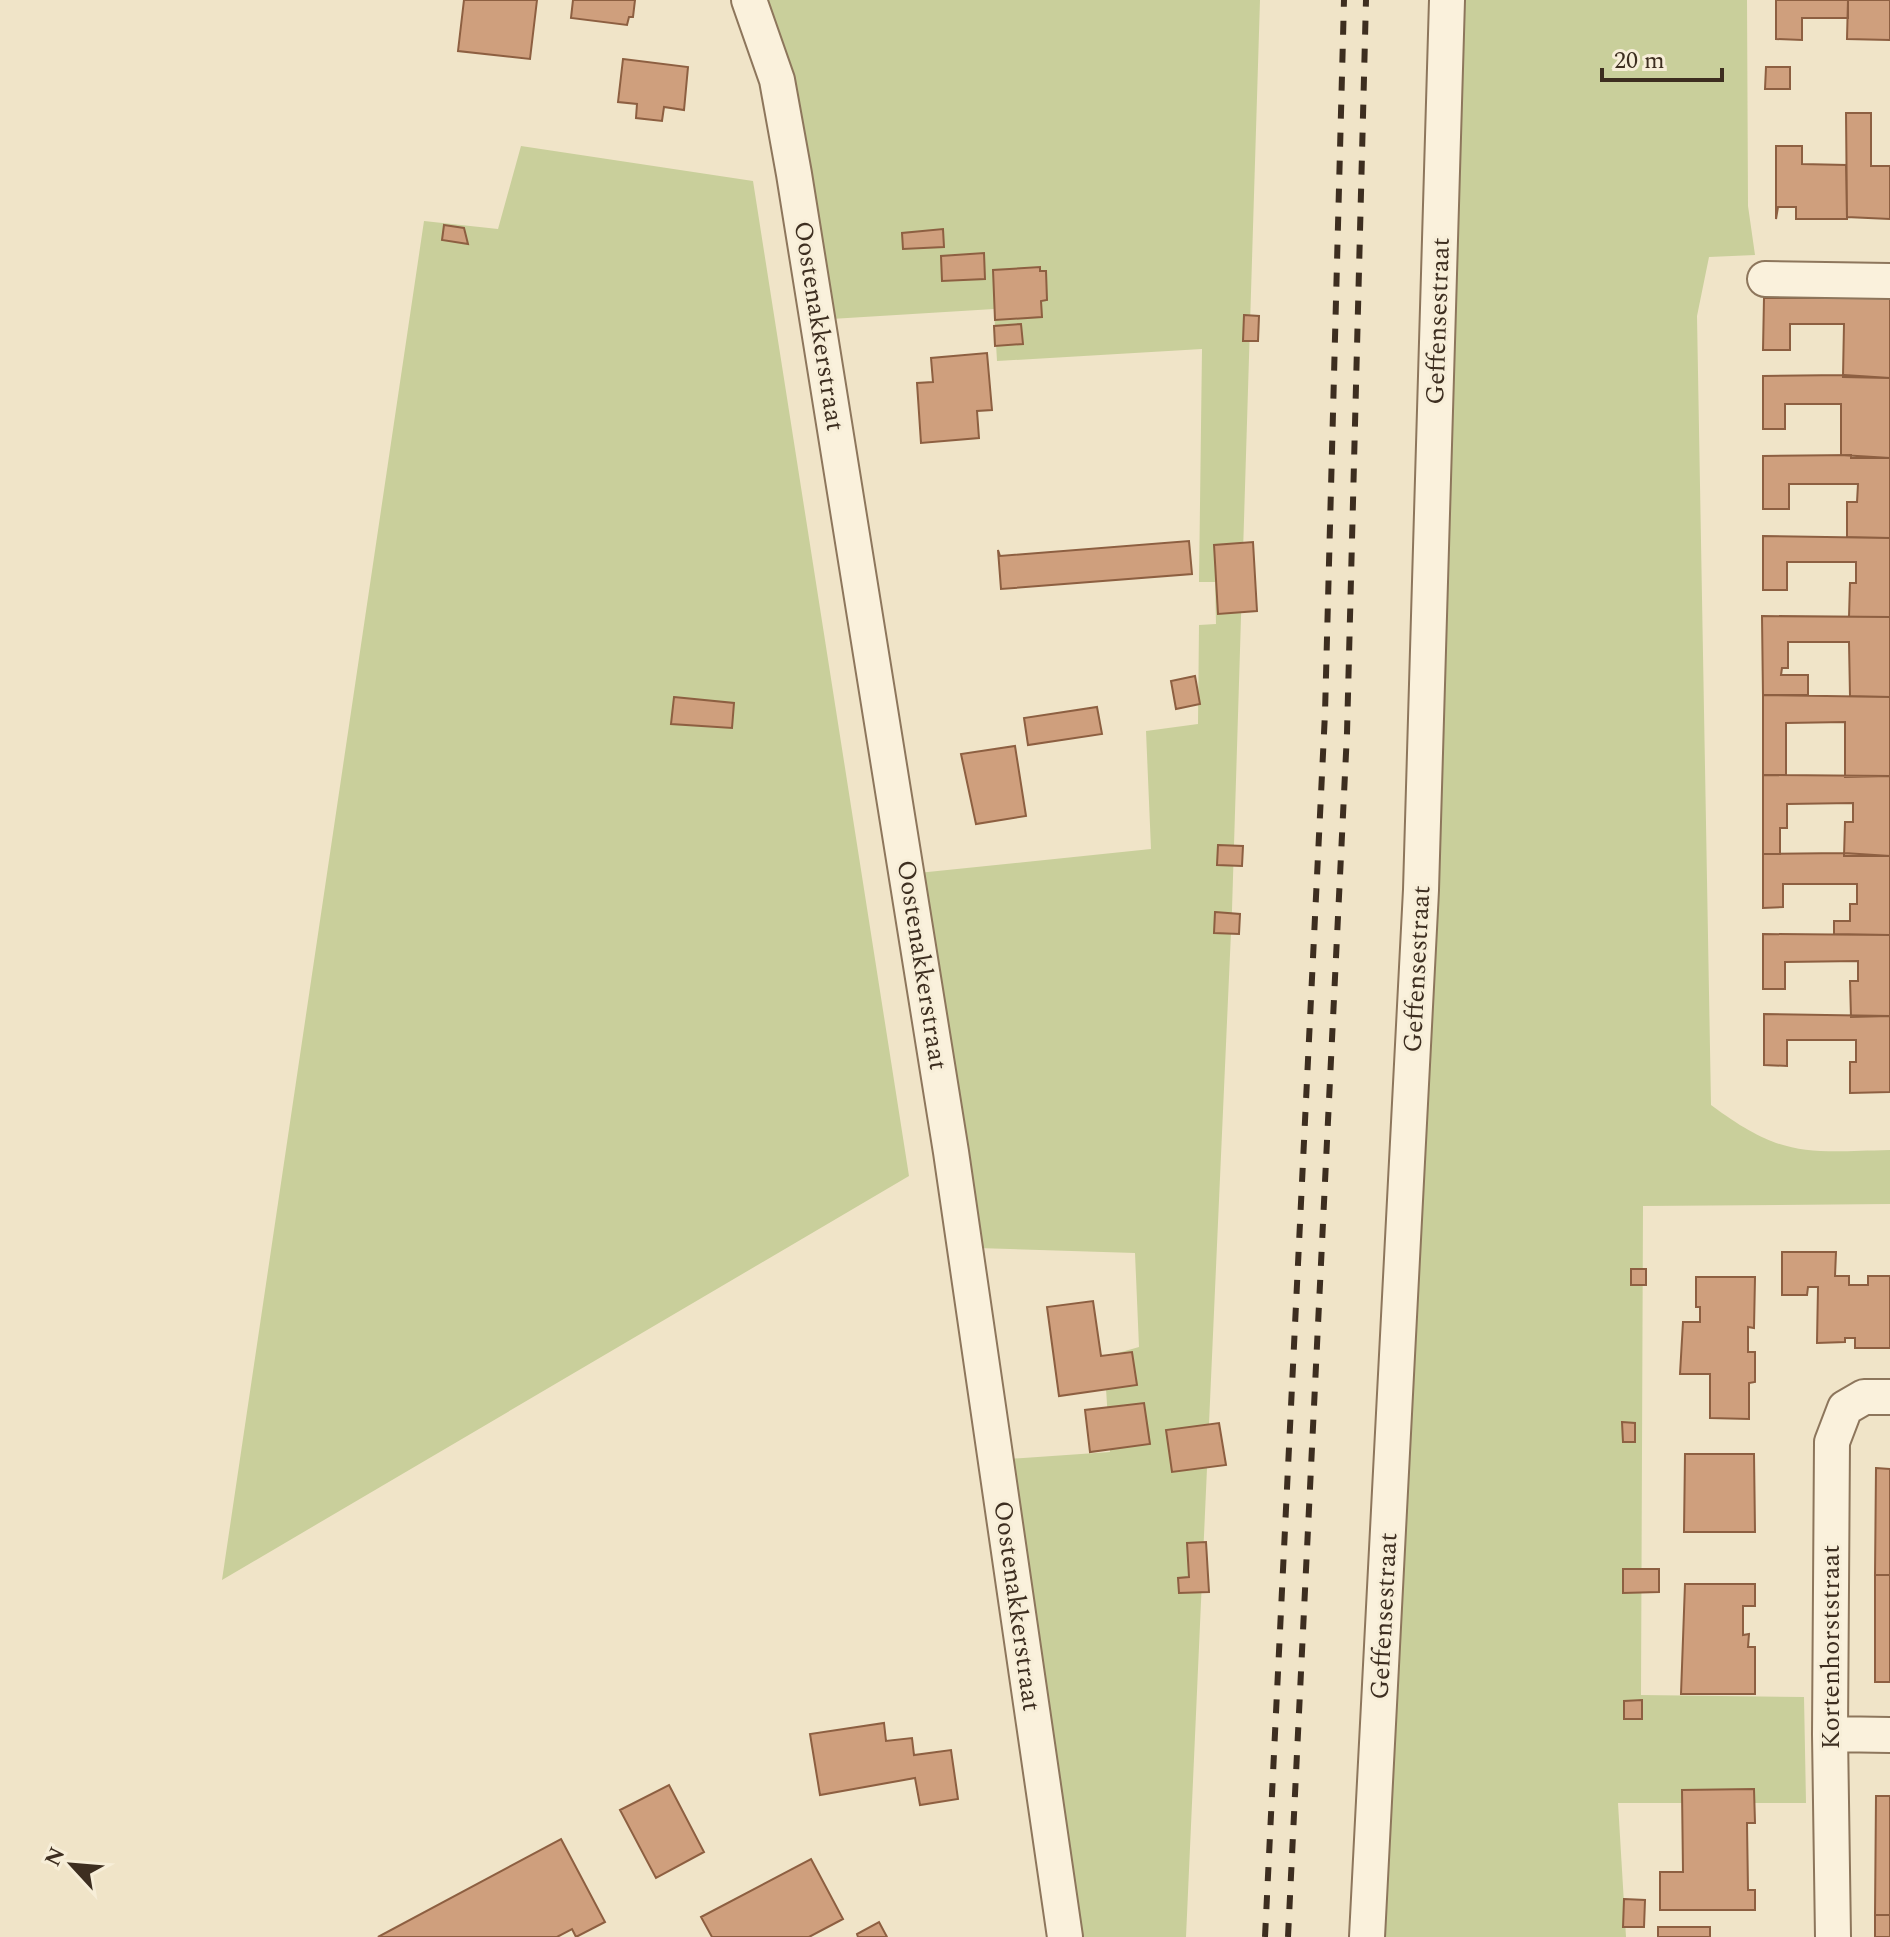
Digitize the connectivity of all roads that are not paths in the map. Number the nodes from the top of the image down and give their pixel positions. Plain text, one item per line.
1 (749, 0) edge
2 (1447, 0) edge
3 (1765, 279) dead end
4 (1890, 281) edge
5 (1890, 1397) edge
6 (1830, 1734) junction
7 (1890, 1735) edge
8 (1065, 1937) edge
9 (1367, 1937) edge
10 (1833, 1937) edge

1 - 8 street, Oostenakkerstraat
2 - 9 street, Geffensestraat
3 - 4 street
5 - 6 street, Kortenhorststraat
6 - 7 street
6 - 10 street, Kortenhorststraat

